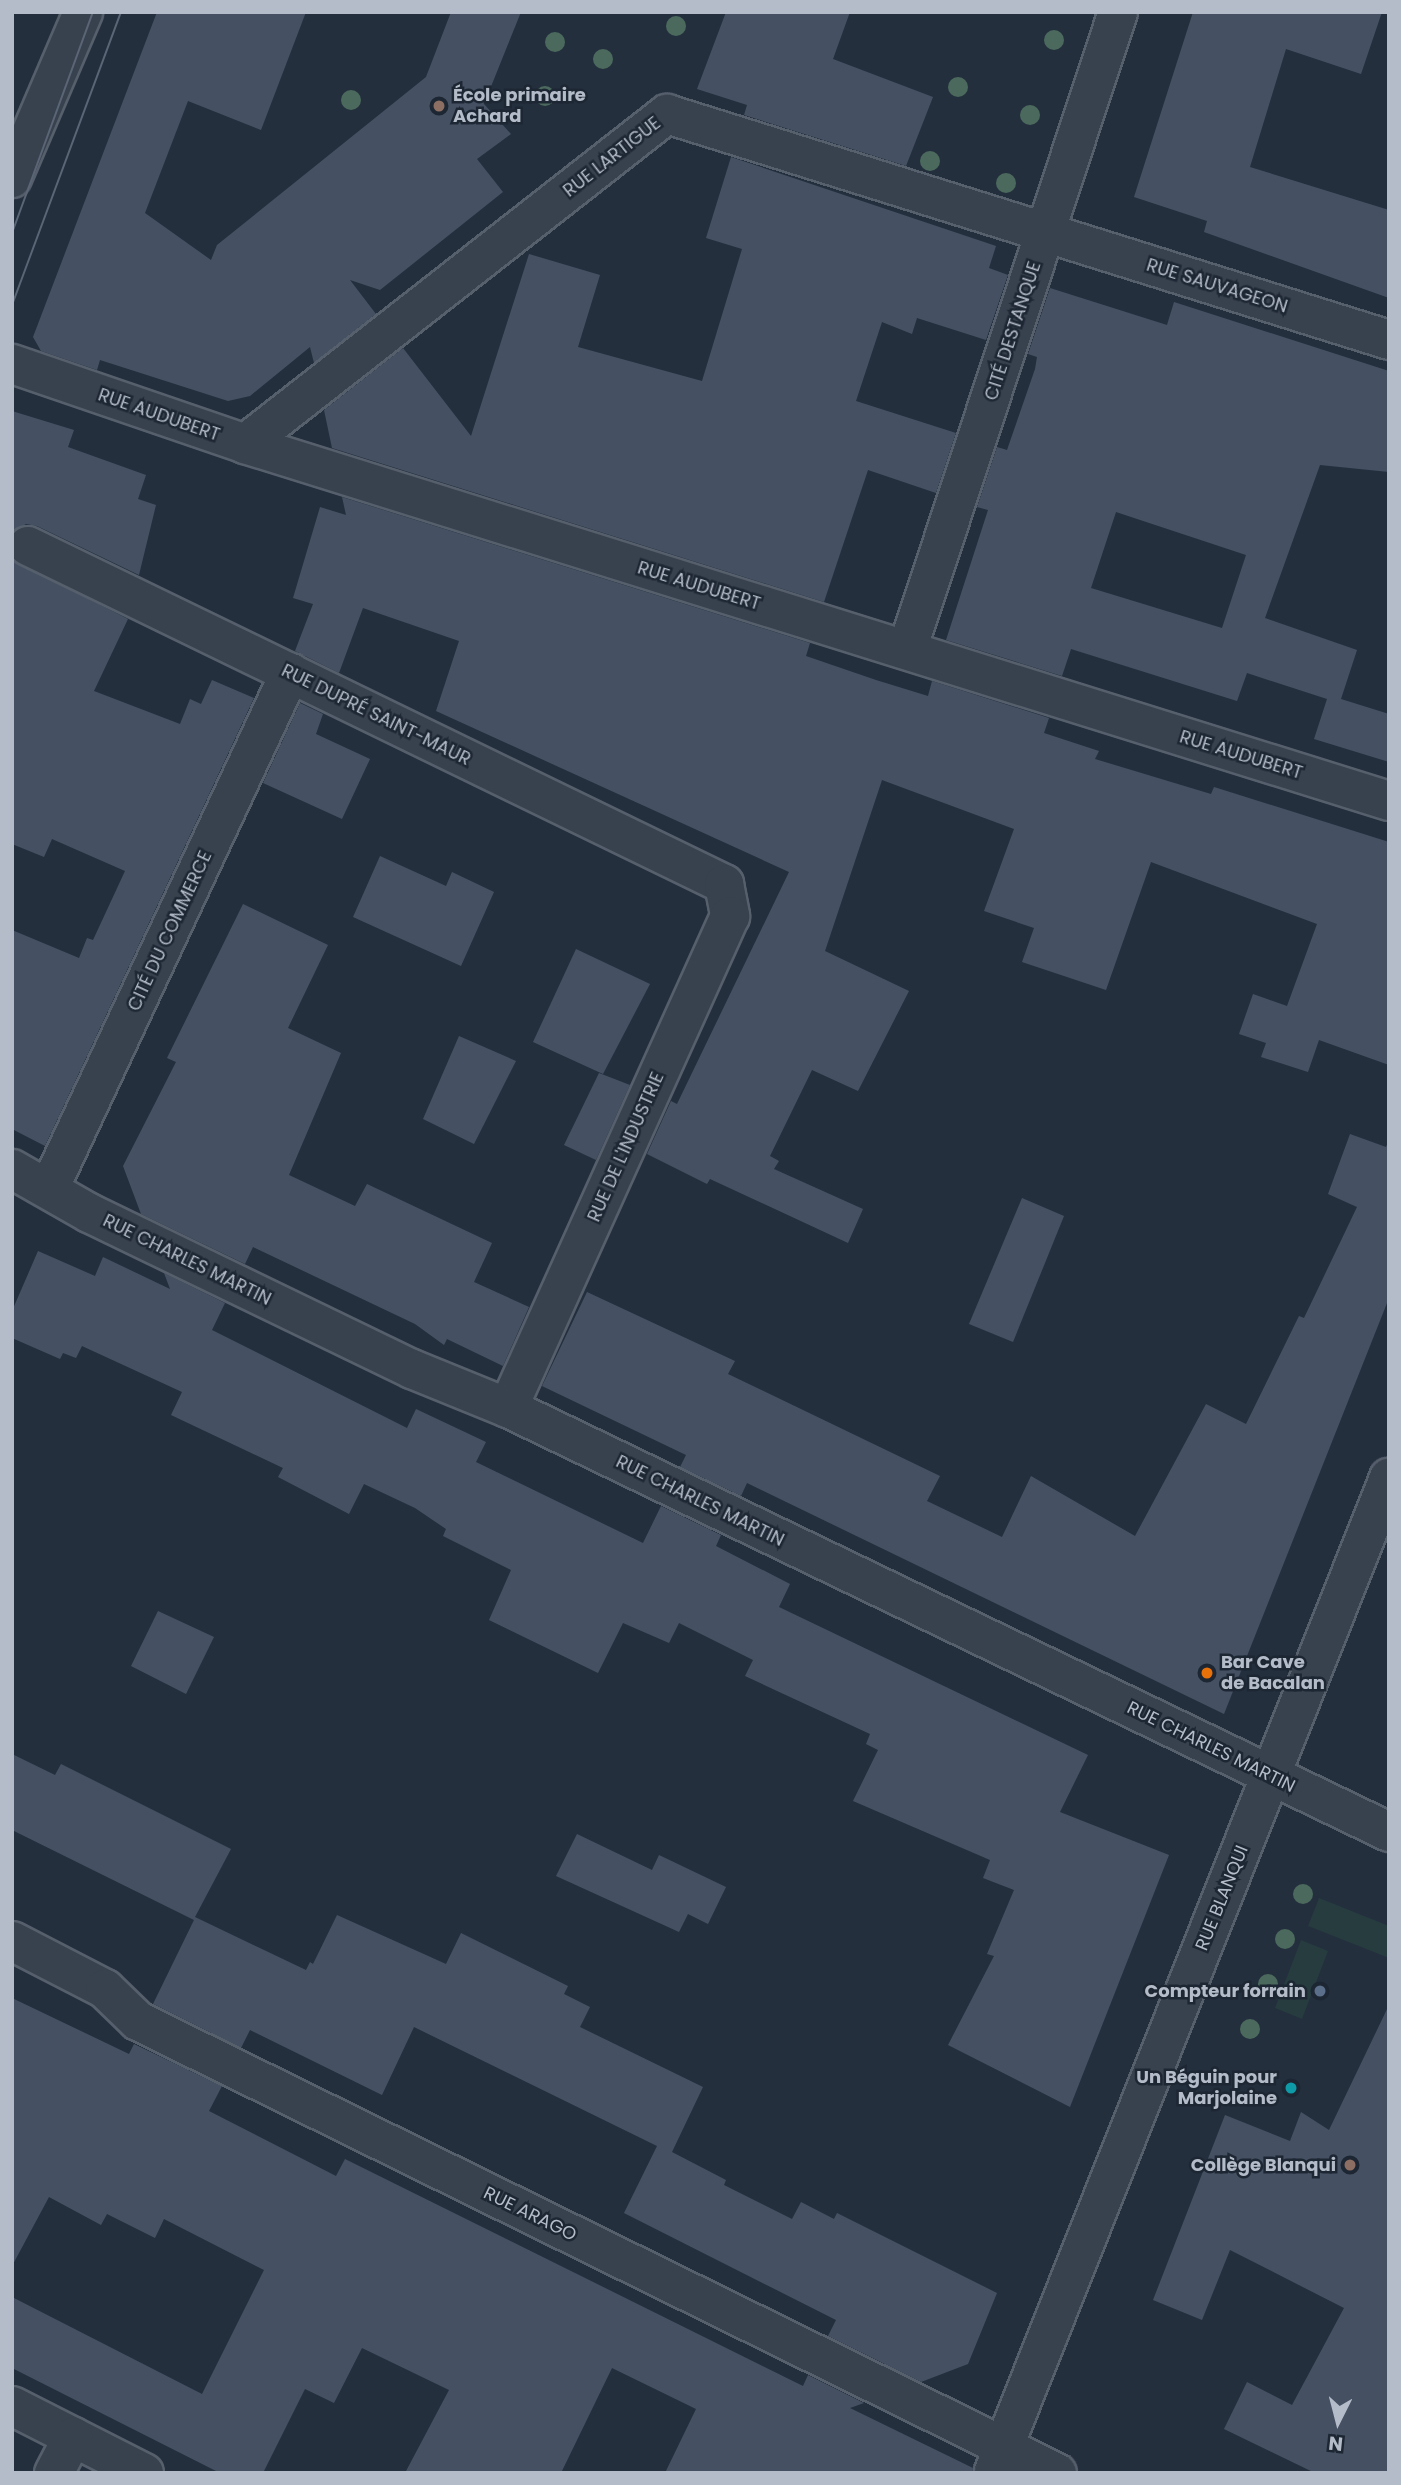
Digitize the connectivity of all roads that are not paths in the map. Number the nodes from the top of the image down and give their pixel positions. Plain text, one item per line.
1 (83, 12) edge
2 (1118, 12) edge
3 (12, 178) edge
4 (1046, 232) junction
5 (1389, 340) edge
6 (12, 364) edge
7 (245, 444) junction
8 (28, 546) dead end
9 (907, 650) junction
10 (290, 673) junction
11 (1389, 801) edge
12 (724, 884) joint
13 (12, 1169) edge
14 (49, 1189) junction
15 (508, 1408) junction
16 (1389, 1478) edge
17 (1270, 1777) junction
18 (1389, 1832) edge
19 (12, 1941) edge
20 (12, 2406) edge
21 (73, 2437) junction
22 (998, 2460) edge
23 (54, 2473) edge
24 (144, 2473) edge
25 (1057, 2473) edge

1 - 3 street
2 - 4 street, CITÉ DESTANQUE
4 - 5 street, RUE SAUVAGEON
4 - 7 street, RUE LARTIGUE
4 - 9 street, CITÉ DESTANQUE
6 - 7 street, RUE AUDUBERT
7 - 9 street, RUE AUDUBERT
8 - 10 street, RUE DUPRÉ SAINT-MAUR
9 - 11 street, RUE AUDUBERT
10 - 12 street, RUE DUPRÉ SAINT-MAUR
10 - 14 street, CITÉ DU COMMERCE
12 - 15 street, RUE DE L'INDUSTRIE
13 - 14 street, RUE CHARLES MARTIN
14 - 15 street, RUE CHARLES MARTIN
15 - 17 street, RUE CHARLES MARTIN
16 - 17 street, RUE BLANQUI
17 - 18 street, RUE CHARLES MARTIN
17 - 22 street, RUE BLANQUI
19 - 22 street, RUE ARAGO
20 - 21 street
21 - 23 street
21 - 24 street
22 - 25 street, RUE ARAGO

